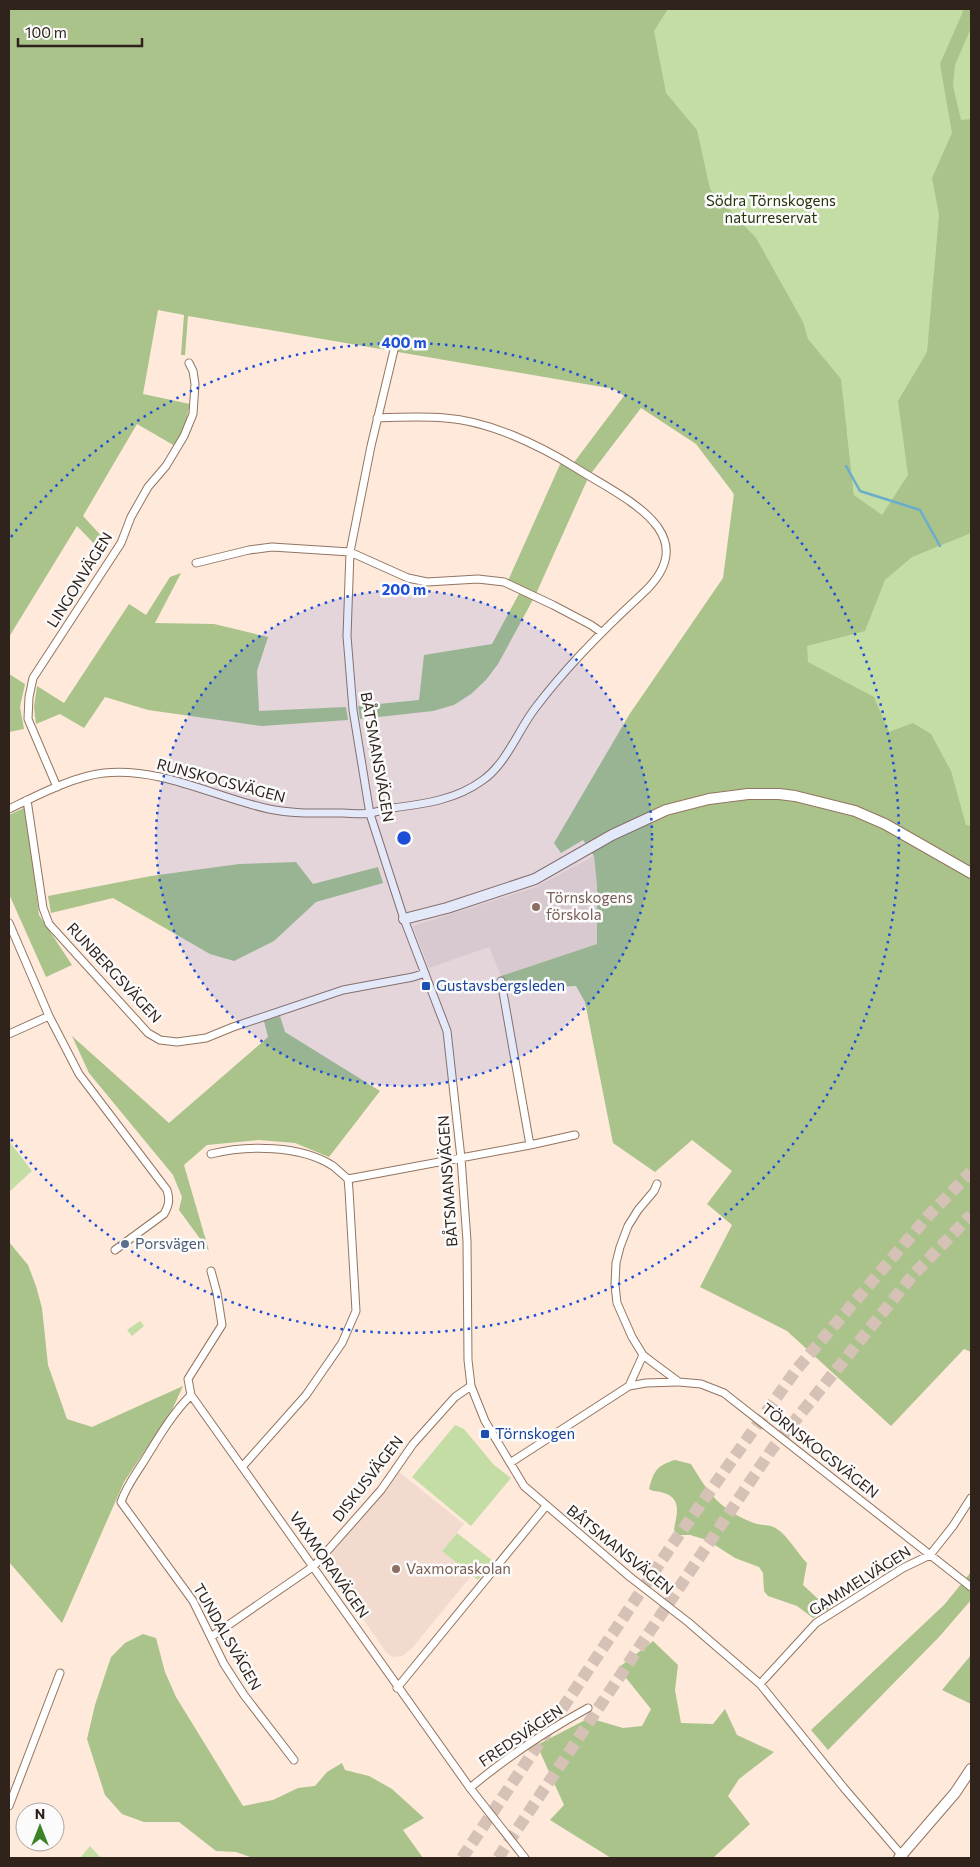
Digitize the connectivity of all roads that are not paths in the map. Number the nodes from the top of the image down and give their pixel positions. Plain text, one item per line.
1 (394, 350) dead end
2 (189, 363) dead end
3 (377, 418) junction
4 (350, 552) junction
5 (196, 563) dead end
6 (600, 632) junction
7 (56, 787) junction
8 (27, 800) junction
9 (9, 809) edge
10 (370, 814) junction
11 (971, 873) edge
12 (404, 919) junction
13 (9, 923) edge
14 (424, 973) junction
15 (501, 981) dead end
16 (49, 1016) junction
17 (9, 1034) edge
18 (575, 1135) dead end
19 (530, 1145) junction
20 (211, 1154) dead end
21 (461, 1158) junction
22 (348, 1179) junction
23 (657, 1184) dead end
24 (115, 1250) dead end
25 (211, 1271) dead end
26 (643, 1355) junction
27 (679, 1382) junction
28 (471, 1386) junction
29 (629, 1386) junction
30 (191, 1395) junction
31 (510, 1463) junction
32 (242, 1467) junction
33 (971, 1498) edge
34 (546, 1506) junction
35 (930, 1555) junction
36 (314, 1566) junction
37 (971, 1587) edge
38 (211, 1636) junction
39 (60, 1673) dead end
40 (760, 1684) junction
41 (397, 1688) junction
42 (588, 1708) dead end
43 (294, 1760) dead end
44 (971, 1769) edge
45 (470, 1788) junction
46 (9, 1806) edge
47 (902, 1857) edge
48 (525, 1858) edge

1 - 3 street, BÅTSMANSVÄGEN
2 - 7 street, LINGONVÄGEN
3 - 4 street, BÅTSMANSVÄGEN
3 - 6 street, RUNSKOGSVÄGEN
4 - 5 street
4 - 6 street
4 - 10 street, BÅTSMANSVÄGEN
6 - 10 street, RUNSKOGSVÄGEN
7 - 8 street, RUNSKOGSVÄGEN
7 - 10 street, RUNSKOGSVÄGEN
8 - 9 street, RUNSKOGSVÄGEN
8 - 14 street, RUNBERGSVÄGEN
10 - 12 street, BÅTSMANSVÄGEN
11 - 12 street
12 - 14 street, BÅTSMANSVÄGEN
13 - 16 street
14 - 21 street, BÅTSMANSVÄGEN
15 - 19 street
16 - 17 street
16 - 24 street
18 - 19 street
19 - 21 street
20 - 22 street
21 - 22 street
21 - 28 street, BÅTSMANSVÄGEN
22 - 32 street
23 - 26 street, TÖRNSKOGSVÄGEN
25 - 30 street
26 - 27 street, TÖRNSKOGSVÄGEN
26 - 29 street
27 - 29 street
27 - 35 street, TÖRNSKOGSVÄGEN
28 - 31 street, BÅTSMANSVÄGEN
28 - 36 street, DISKUSVÄGEN
29 - 31 street
30 - 32 street, VAXMORAVÄGEN
30 - 38 street, TUNDALSVÄGEN
31 - 34 street, BÅTSMANSVÄGEN
32 - 36 street, VAXMORAVÄGEN
33 - 35 street, GAMMELVÄGEN
34 - 40 street, BÅTSMANSVÄGEN
34 - 41 street
35 - 37 street, TÖRNSKOGSVÄGEN
35 - 40 street, GAMMELVÄGEN
36 - 38 street, DISKUSVÄGEN
36 - 41 street, VAXMORAVÄGEN
38 - 43 street, TUNDALSVÄGEN
39 - 46 street
40 - 47 street, BÅTSMANSVÄGEN
41 - 45 street, VAXMORAVÄGEN
42 - 45 street, FREDSVÄGEN
44 - 47 street
45 - 48 street, VAXMORAVÄGEN

